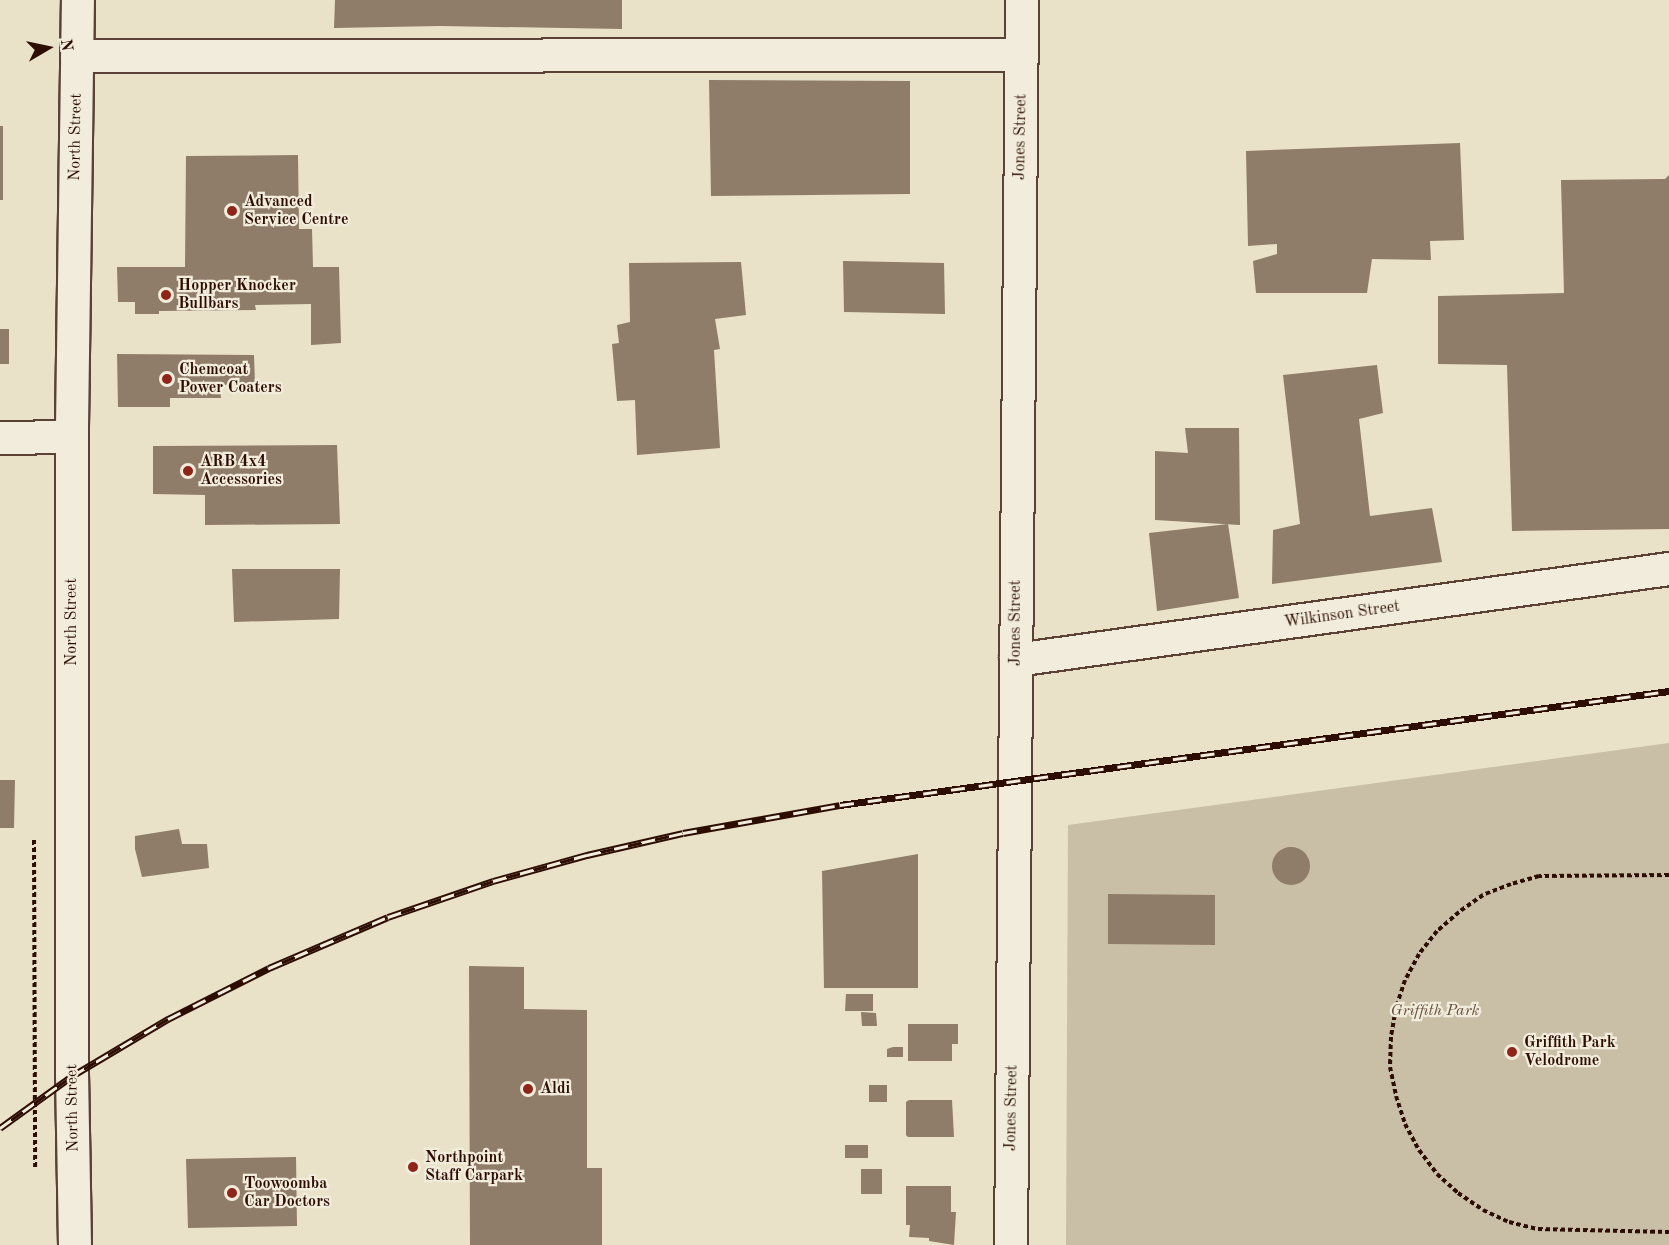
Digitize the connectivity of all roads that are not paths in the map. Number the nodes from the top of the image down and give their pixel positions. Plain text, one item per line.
1 (78, 0) edge
2 (1022, 0) edge
3 (1021, 54) junction
4 (77, 56) junction
5 (72, 437) junction
6 (0, 438) edge
7 (1669, 569) edge
8 (1016, 660) junction
9 (75, 1245) edge
10 (1011, 1245) edge

1 - 4 street, North Street
2 - 3 street, Jones Street
3 - 4 street
3 - 8 street, Jones Street
4 - 5 street, North Street
5 - 6 street
5 - 9 street, North Street
7 - 8 street, Wilkinson Street
8 - 10 street, Jones Street

